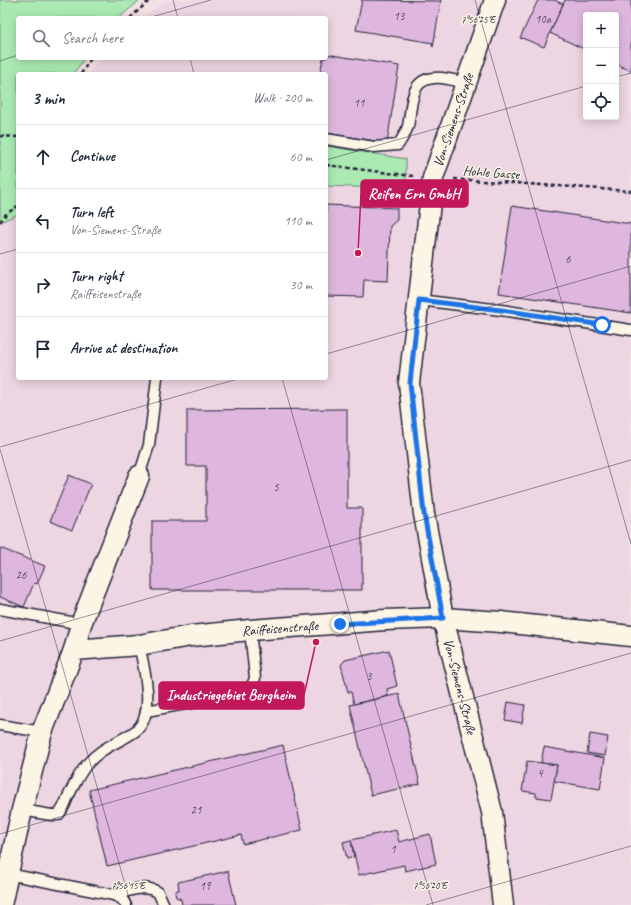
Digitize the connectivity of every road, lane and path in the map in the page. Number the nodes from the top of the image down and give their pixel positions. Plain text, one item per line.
1 (150, 0) edge
2 (495, 0) edge
3 (132, 16) edge
4 (90, 60) edge
5 (82, 72) edge
6 (466, 83) junction
7 (0, 136) edge
8 (16, 137) edge
9 (328, 139) edge
10 (328, 165) edge
11 (433, 178) junction
12 (631, 191) edge
13 (16, 207) edge
14 (0, 222) edge
15 (419, 300) junction
16 (631, 330) edge
17 (157, 380) edge
18 (139, 476) joint
19 (0, 609) edge
20 (443, 618) junction
21 (81, 624) junction
22 (250, 630) junction
23 (631, 636) edge
24 (139, 645) junction
25 (74, 650) junction
26 (146, 711) junction
27 (0, 725) edge
28 (42, 732) junction
29 (22, 810) junction
30 (8, 874) junction
31 (114, 895) junction
32 (2, 905) edge
33 (126, 905) edge
34 (164, 905) edge
35 (503, 905) edge

1 - 3 path
2 - 6 street, Von-Siemens-Straße
4 - 5 path
6 - 9 lane
6 - 11 street, Von-Siemens-Straße
7 - 8 path
10 - 11 path, Hohle Gasse
11 - 12 path, Hohle Gasse
11 - 15 street, Von-Siemens-Straße
13 - 14 path
15 - 16 lane
15 - 20 street, Von-Siemens-Straße
17 - 18 lane
18 - 21 street
19 - 21 lane
20 - 22 street, Raiffeisenstraße
20 - 23 street, Raiffeisenstraße
20 - 35 street, Von-Siemens-Straße
21 - 25 street
22 - 24 street, Raiffeisenstraße
22 - 26 lane
24 - 25 street, Raiffeisenstraße
24 - 26 lane
25 - 28 street
26 - 29 lane
27 - 28 lane
28 - 29 street
29 - 30 street
30 - 31 lane
30 - 32 street
31 - 33 lane
31 - 34 lane

